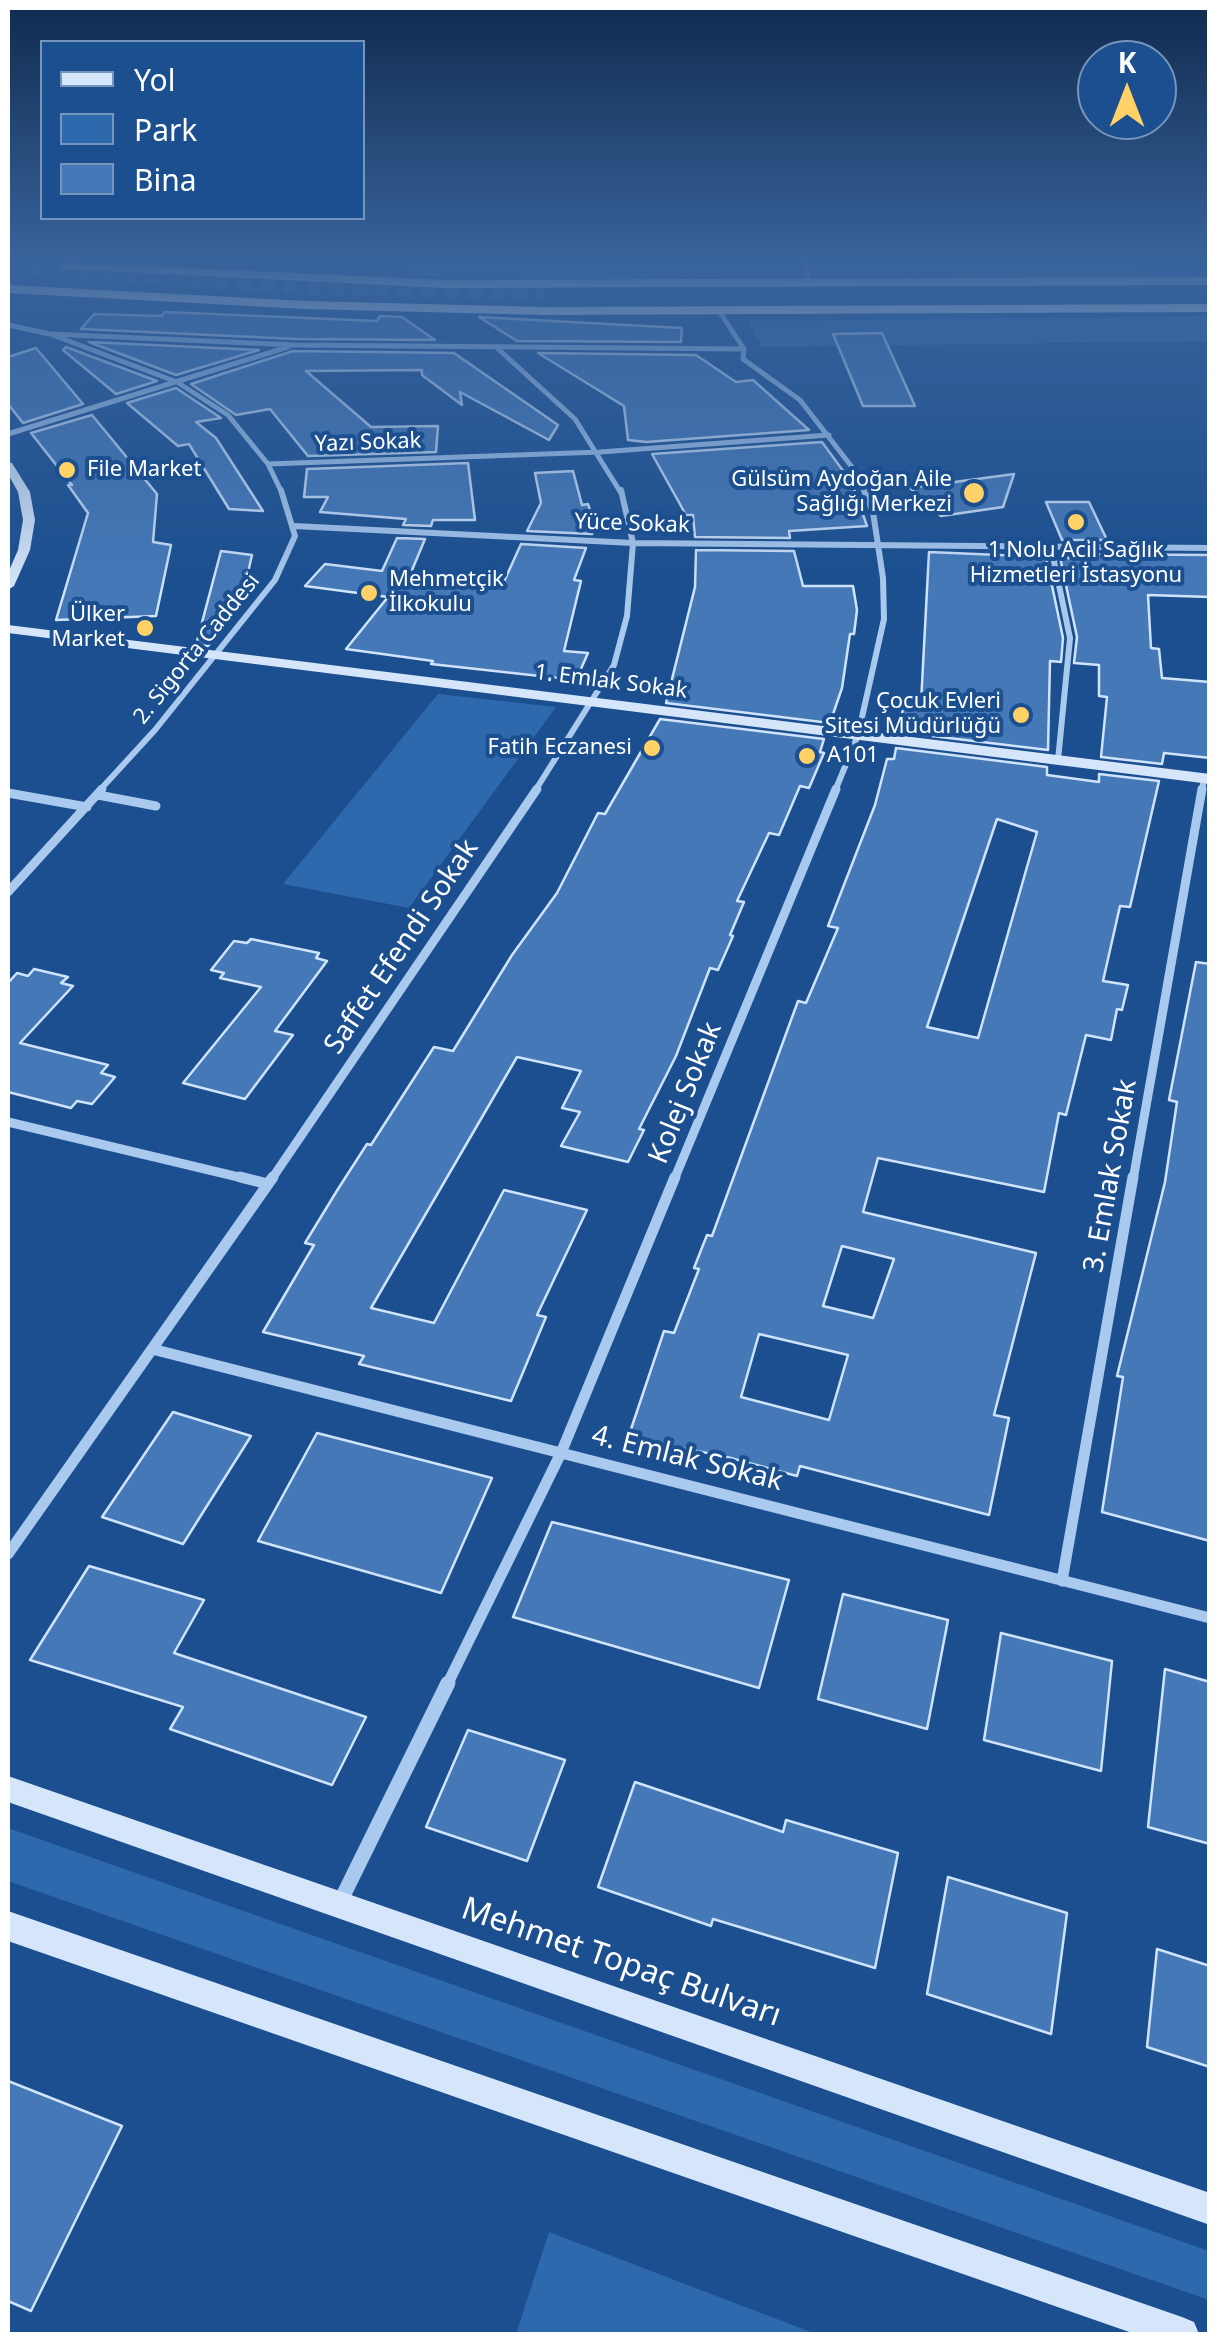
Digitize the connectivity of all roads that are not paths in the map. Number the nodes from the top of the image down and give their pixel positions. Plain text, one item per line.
1 (149, 371) edge
2 (211, 371) edge
3 (524, 371) edge
4 (761, 371) edge
5 (177, 382) junction
6 (8, 434) edge
7 (829, 434) junction
8 (600, 452) junction
9 (8, 464) edge
10 (268, 464) junction
11 (294, 526) junction
12 (633, 543) junction
13 (880, 546) junction
14 (1051, 547) junction
15 (1210, 548) edge
16 (8, 586) edge
17 (8, 629) edge
18 (216, 655) junction
19 (591, 702) junction
20 (858, 735) junction
21 (1058, 760) junction
22 (1207, 778) edge
23 (8, 793) edge
24 (98, 795) junction
25 (156, 806) dead end
26 (87, 807) junction
27 (8, 892) edge
28 (8, 1122) edge
29 (268, 1184) junction
30 (152, 1349) junction
31 (561, 1453) junction
32 (8, 1554) edge
33 (1062, 1581) junction
34 (1210, 1618) edge
35 (8, 1788) edge
36 (338, 1904) junction
37 (8, 1926) edge
38 (1210, 2209) edge
39 (1182, 2334) edge

1 - 5 street
2 - 5 street
3 - 8 street, Saffet Efendi Sokak
4 - 7 street, Kolej Sokak
5 - 6 street
5 - 10 street
7 - 8 street, Yazı Sokak
7 - 13 street, Kolej Sokak
8 - 10 street, Yazı Sokak
8 - 12 street, Saffet Efendi Sokak
9 - 16 main road
10 - 11 street
11 - 12 street, Yüce Sokak
11 - 18 street, 2. Sigorta Caddesi
12 - 13 street, Yüce Sokak
12 - 19 street, Saffet Efendi Sokak
13 - 14 street, Yüce Sokak
13 - 20 street, Kolej Sokak
14 - 15 street, Yüce Sokak
14 - 21 street
17 - 18 main road, 1. Emlak Sokak
18 - 19 main road, 1. Emlak Sokak
18 - 24 street, 2. Sigorta Caddesi
19 - 20 main road, 1. Emlak Sokak
19 - 29 street, Saffet Efendi Sokak
20 - 21 main road, 1. Emlak Sokak
20 - 31 street, Kolej Sokak
21 - 22 main road, 1. Emlak Sokak
22 - 33 street, 3. Emlak Sokak
23 - 26 street
24 - 25 street
24 - 26 street, 2. Sigorta Caddesi
26 - 27 street, 2. Sigorta Caddesi
28 - 29 street
29 - 30 street, Saffet Efendi Sokak
30 - 31 street, 4. Emlak Sokak
30 - 32 street, Saffet Efendi Sokak
31 - 33 street, 4. Emlak Sokak
31 - 36 street, Kolej Sokak
33 - 34 street, 4. Emlak Sokak
35 - 36 main road, Mehmet Topaç Bulvarı
36 - 38 main road, Mehmet Topaç Bulvarı
37 - 39 main road

